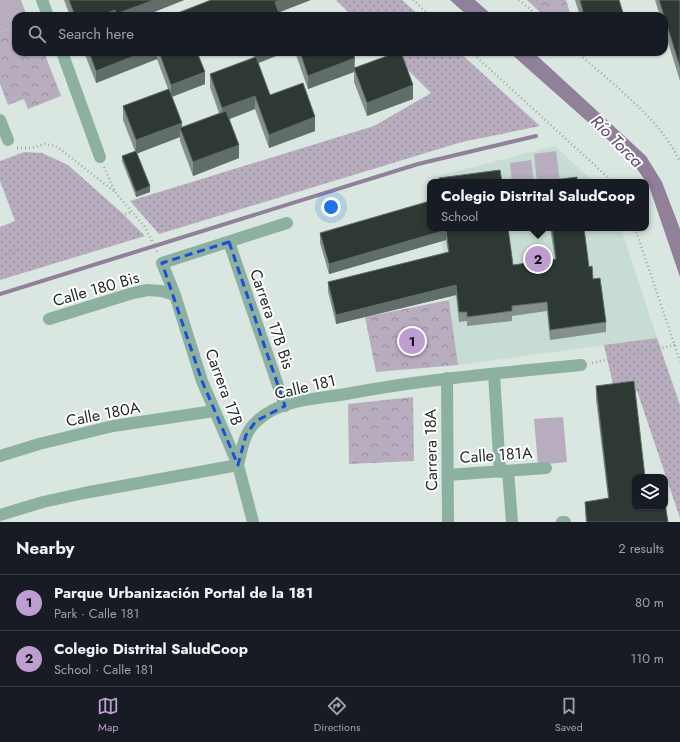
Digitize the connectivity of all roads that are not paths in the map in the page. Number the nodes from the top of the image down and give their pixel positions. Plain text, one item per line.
1 (42, 0) edge
2 (46, 12) edge
3 (63, 56) edge
4 (0, 120) edge
5 (8, 140) road end
6 (100, 157) road end
7 (288, 223) dead end
8 (229, 242) junction
9 (175, 295) junction
10 (49, 319) dead end
11 (581, 365) road end
12 (494, 374) junction
13 (447, 378) junction
14 (285, 406) junction
15 (214, 411) junction
16 (0, 456) edge
17 (238, 465) junction
18 (546, 468) dead end
19 (504, 472) junction
20 (448, 475) junction
21 (0, 514) edge
22 (253, 522) edge
23 (448, 522) edge
24 (512, 522) edge
25 (562, 522) edge
26 (565, 522) edge

1 - 2 street
3 - 6 street
4 - 5 street
7 - 8 street
8 - 9 street, Carrera 17B
8 - 14 street, Carrera 17B Bis
9 - 10 street, Calle 180 Bis
9 - 15 street, Carrera 17B
11 - 12 street, Calle 181
12 - 13 street, Calle 181
12 - 19 street
13 - 14 street, Calle 181
13 - 20 street, Carrera 18A
14 - 17 street, Calle 181
15 - 16 street, Calle 180A
15 - 17 street, Carrera 17B
17 - 21 street
17 - 22 street, Carrera 17B
18 - 19 street, Calle 181A
19 - 20 street, Calle 181A
19 - 24 street
20 - 23 street, Carrera 18A
25 - 26 street

